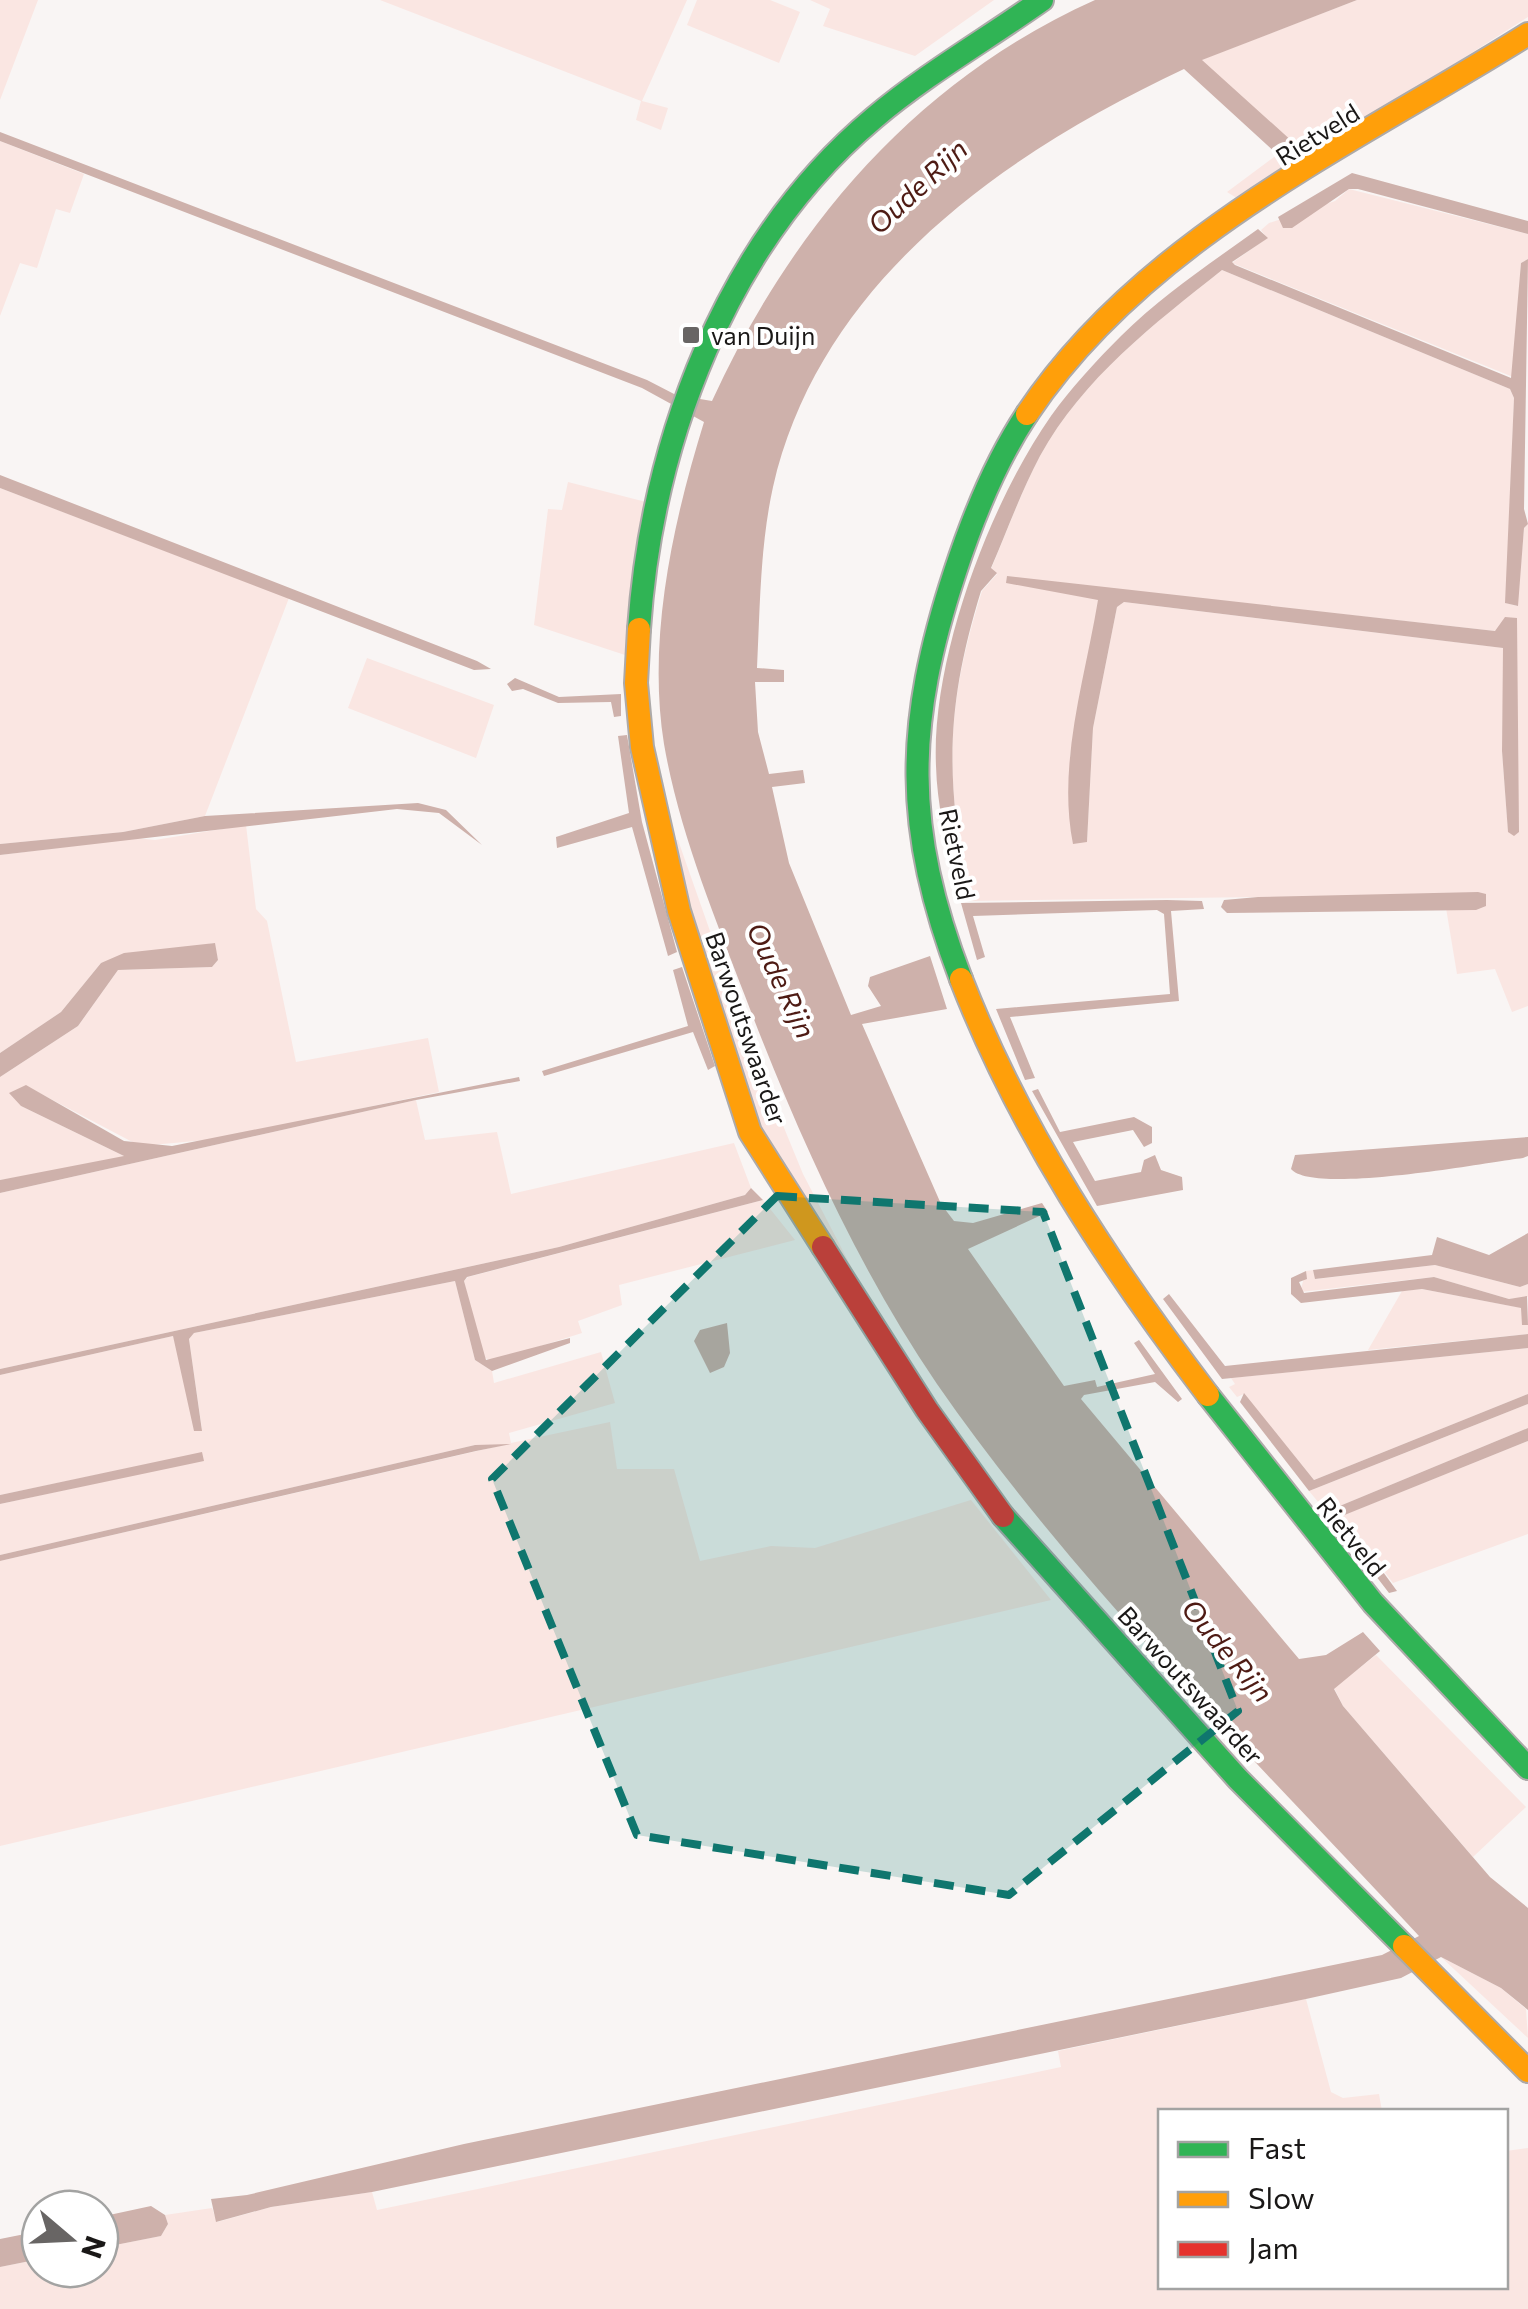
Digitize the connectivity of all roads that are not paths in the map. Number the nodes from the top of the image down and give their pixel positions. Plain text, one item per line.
1 (1042, 0) edge
2 (1528, 34) edge
3 (1528, 1768) edge
4 (1528, 2071) edge

1 - 4 street, Barwoutswaarder
2 - 3 street, Rietveld

